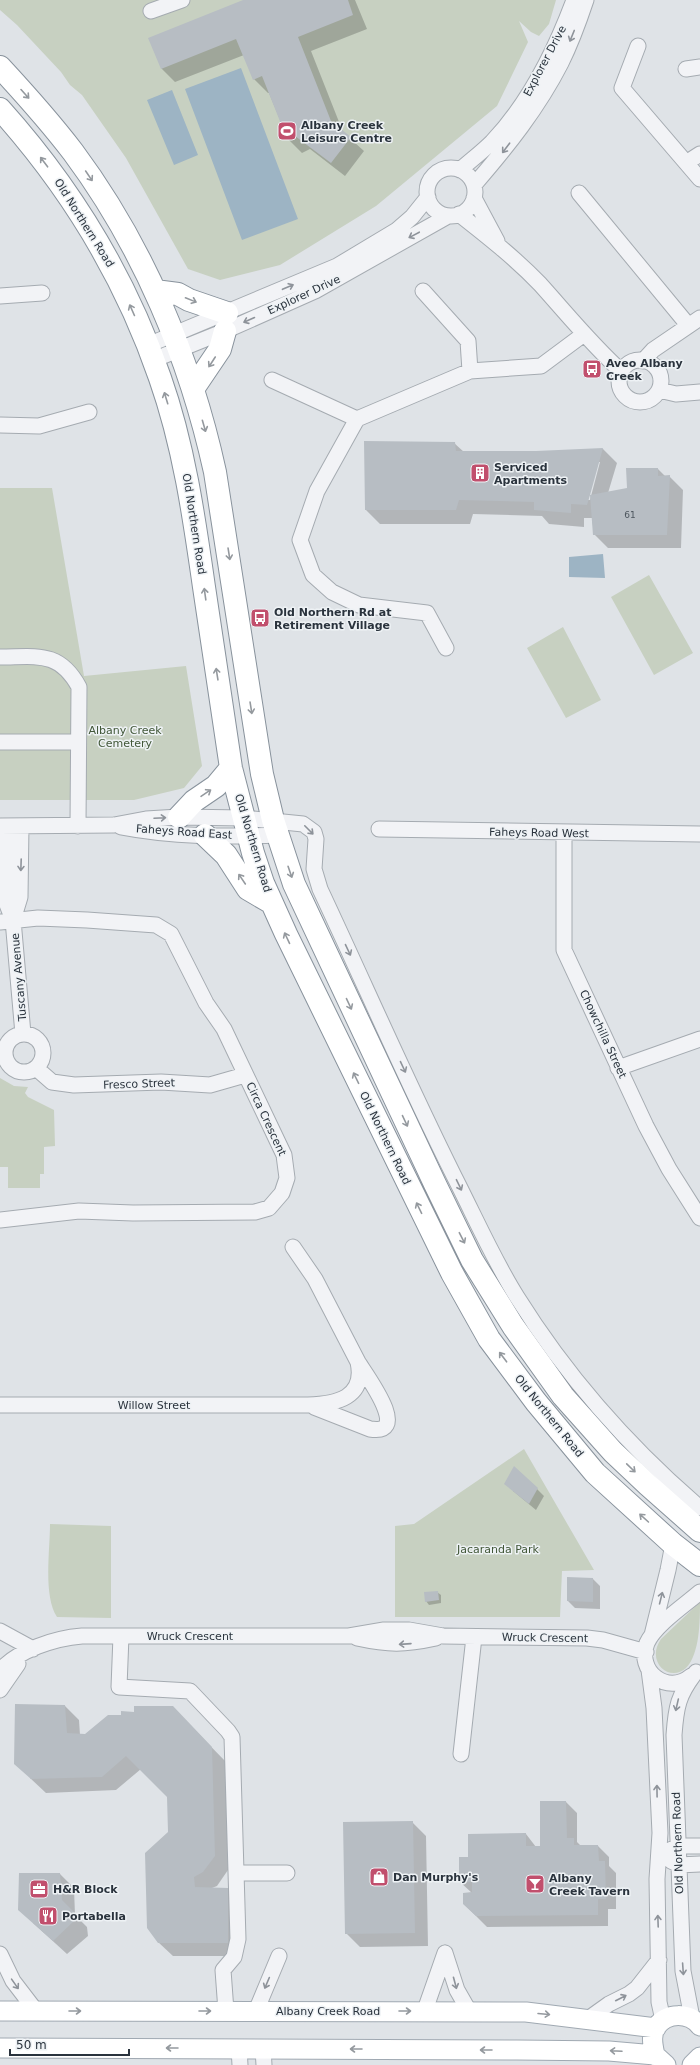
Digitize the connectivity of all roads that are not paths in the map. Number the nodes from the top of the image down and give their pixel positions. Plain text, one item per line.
1 (182, 0) edge
2 (574, 0) edge
3 (586, 0) edge
4 (151, 11) dead end
5 (638, 46) dead end
6 (0, 67) edge
7 (0, 110) edge
8 (700, 154) edge
9 (686, 163) junction
10 (460, 170) junction
11 (700, 179) edge
12 (474, 191) junction
13 (579, 193) dead end
14 (428, 197) junction
15 (454, 215) junction
16 (498, 244) junction
17 (155, 291) junction
18 (422, 291) dead end
19 (42, 293) dead end
20 (0, 296) edge
21 (226, 322) junction
22 (694, 322) edge
23 (584, 334) junction
24 (177, 343) junction
25 (150, 352) junction
26 (643, 361) junction
27 (470, 371) junction
28 (622, 372) junction
29 (272, 380) dead end
30 (193, 389) junction
31 (659, 390) junction
32 (700, 392) edge
33 (89, 412) dead end
34 (357, 419) junction
35 (0, 425) edge
36 (446, 648) dead end
37 (0, 657) edge
38 (0, 742) edge
39 (78, 742) junction
40 (231, 768) junction
41 (179, 817) junction
42 (114, 825) junction
43 (3, 826) edge
44 (21, 826) junction
45 (78, 826) junction
46 (246, 827) junction
47 (275, 828) junction
48 (379, 829) dead end
49 (564, 834) junction
50 (700, 834) edge
51 (205, 835) junction
52 (272, 902) junction
53 (7, 921) edge
54 (23, 1034) junction
55 (700, 1039) edge
56 (3, 1046) edge
57 (36, 1068) junction
58 (618, 1068) junction
59 (245, 1075) junction
60 (700, 1218) edge
61 (0, 1220) edge
62 (293, 1247) dead end
63 (357, 1360) junction
64 (0, 1405) edge
65 (308, 1405) junction
66 (700, 1508) edge
67 (700, 1531) edge
68 (673, 1544) junction
69 (700, 1565) edge
70 (700, 1592) edge
71 (0, 1631) edge
72 (121, 1636) junction
73 (652, 1636) junction
74 (474, 1637) junction
75 (33, 1650) junction
76 (646, 1652) junction
77 (698, 1668) edge
78 (649, 1670) junction
79 (0, 1671) edge
80 (0, 1690) edge
81 (461, 1754) dead end
82 (678, 1846) junction
83 (700, 1846) edge
84 (659, 1856) junction
85 (679, 1864) junction
86 (700, 1864) edge
87 (236, 1873) junction
88 (287, 1873) dead end
89 (0, 1954) edge
90 (279, 1956) dead end
91 (659, 1960) junction
92 (425, 2010) junction
93 (0, 2011) edge
94 (36, 2011) junction
95 (226, 2011) junction
96 (256, 2011) junction
97 (469, 2011) junction
98 (588, 2019) junction
99 (659, 2024) junction
100 (698, 2024) edge
101 (0, 2048) edge
102 (239, 2057) edge
103 (263, 2057) edge
104 (662, 2062) edge

1 - 4 street
2 - 10 street, Explorer Drive
3 -> 12 street, Explorer Drive
5 - 9 street
6 -> 17 highway
25 -> 7 highway, Old Northern Road
8 - 9 street
9 - 11 street
10 - 12 street
10 - 14 street
12 - 15 street
12 - 16 street
13 - 22 street
14 - 15 street
21 -> 14 street, Explorer Drive
15 - 16 street
15 -> 21 street, Explorer Drive
16 - 23 street
17 -> 21 highway
17 - 24 highway
18 - 27 street
19 - 20 street
21 - 24 street, Explorer Drive
21 -> 30 highway
22 - 26 street
23 - 27 street
23 - 28 street
24 - 25 street, Explorer Drive
24 - 30 highway
40 -> 25 highway, Old Northern Road
26 - 28 street
26 - 31 street
27 - 34 street
28 - 31 street
29 - 34 street
30 -> 47 highway
31 - 32 street
33 - 35 street
34 - 36 street
37 - 39 street
38 - 39 street
39 - 45 street
41 -> 40 highway
40 - 46 highway, Old Northern Road
42 -> 41 street, Faheys Road East
41 - 46 street, Faheys Road East
42 - 45 street, Faheys Road East
42 - 51 street, Faheys Road East
43 - 44 street, Faheys Road East
43 - 53 street, Tuscany Avenue
44 - 45 street, Faheys Road East
44 -> 53 street, Tuscany Avenue
46 - 47 street, Faheys Road East
46 - 51 street, Faheys Road East
46 - 52 highway, Old Northern Road
47 -> 66 street
47 -> 67 highway
48 - 49 street, Faheys Road West
49 - 50 street, Faheys Road West
49 - 58 street, Chowchilla Street
52 -> 51 highway
68 -> 52 highway, Old Northern Road
53 - 54 street, Tuscany Avenue
53 - 59 street, Circa Crescent
54 - 56 street
54 - 57 street
55 - 58 street
56 - 57 street
57 - 59 street, Fresco Street
58 - 60 street, Chowchilla Street
59 - 61 street, Circa Crescent
62 - 63 street, Willow Street
63 - 65 street, Willow Street
63 - 65 street, Willow Street
64 - 65 street, Willow Street
68 - 69 highway, Old Northern Road
73 -> 68 street
70 - 73 street
71 - 75 street
72 - 74 street, Wruck Crescent
72 - 75 street, Wruck Crescent
72 - 87 street
73 - 76 street
74 - 76 street, Wruck Crescent
74 - 81 street
75 - 79 street, Wruck Crescent
75 - 80 street, Wruck Crescent
76 - 78 street, Old Northern Road
77 - 78 street, Old Northern Road
77 -> 82 street, Old Northern Road
84 -> 78 street, Old Northern Road
82 - 83 street
82 - 84 street
82 - 85 street, Old Northern Road
84 - 85 street
91 -> 84 street, Old Northern Road
85 - 86 street
85 -> 100 street, Old Northern Road
87 - 88 street
87 - 95 street
89 -> 94 street
90 -> 96 street
98 -> 91 street
91 - 99 street, Old Northern Road
96 -> 92 main road, Albany Creek Road
92 - 97 main road, Albany Creek Road
92 -> 97 street
93 - 94 main road, Albany Creek Road
94 -> 95 main road, Albany Creek Road
95 - 96 main road, Albany Creek Road
97 -> 98 main road, Albany Creek Road
98 - 99 main road, Albany Creek Road
99 - 100 main road, Albany Creek Road
99 - 104 main road
102 -> 101 main road
102 - 103 main road
104 -> 103 main road

